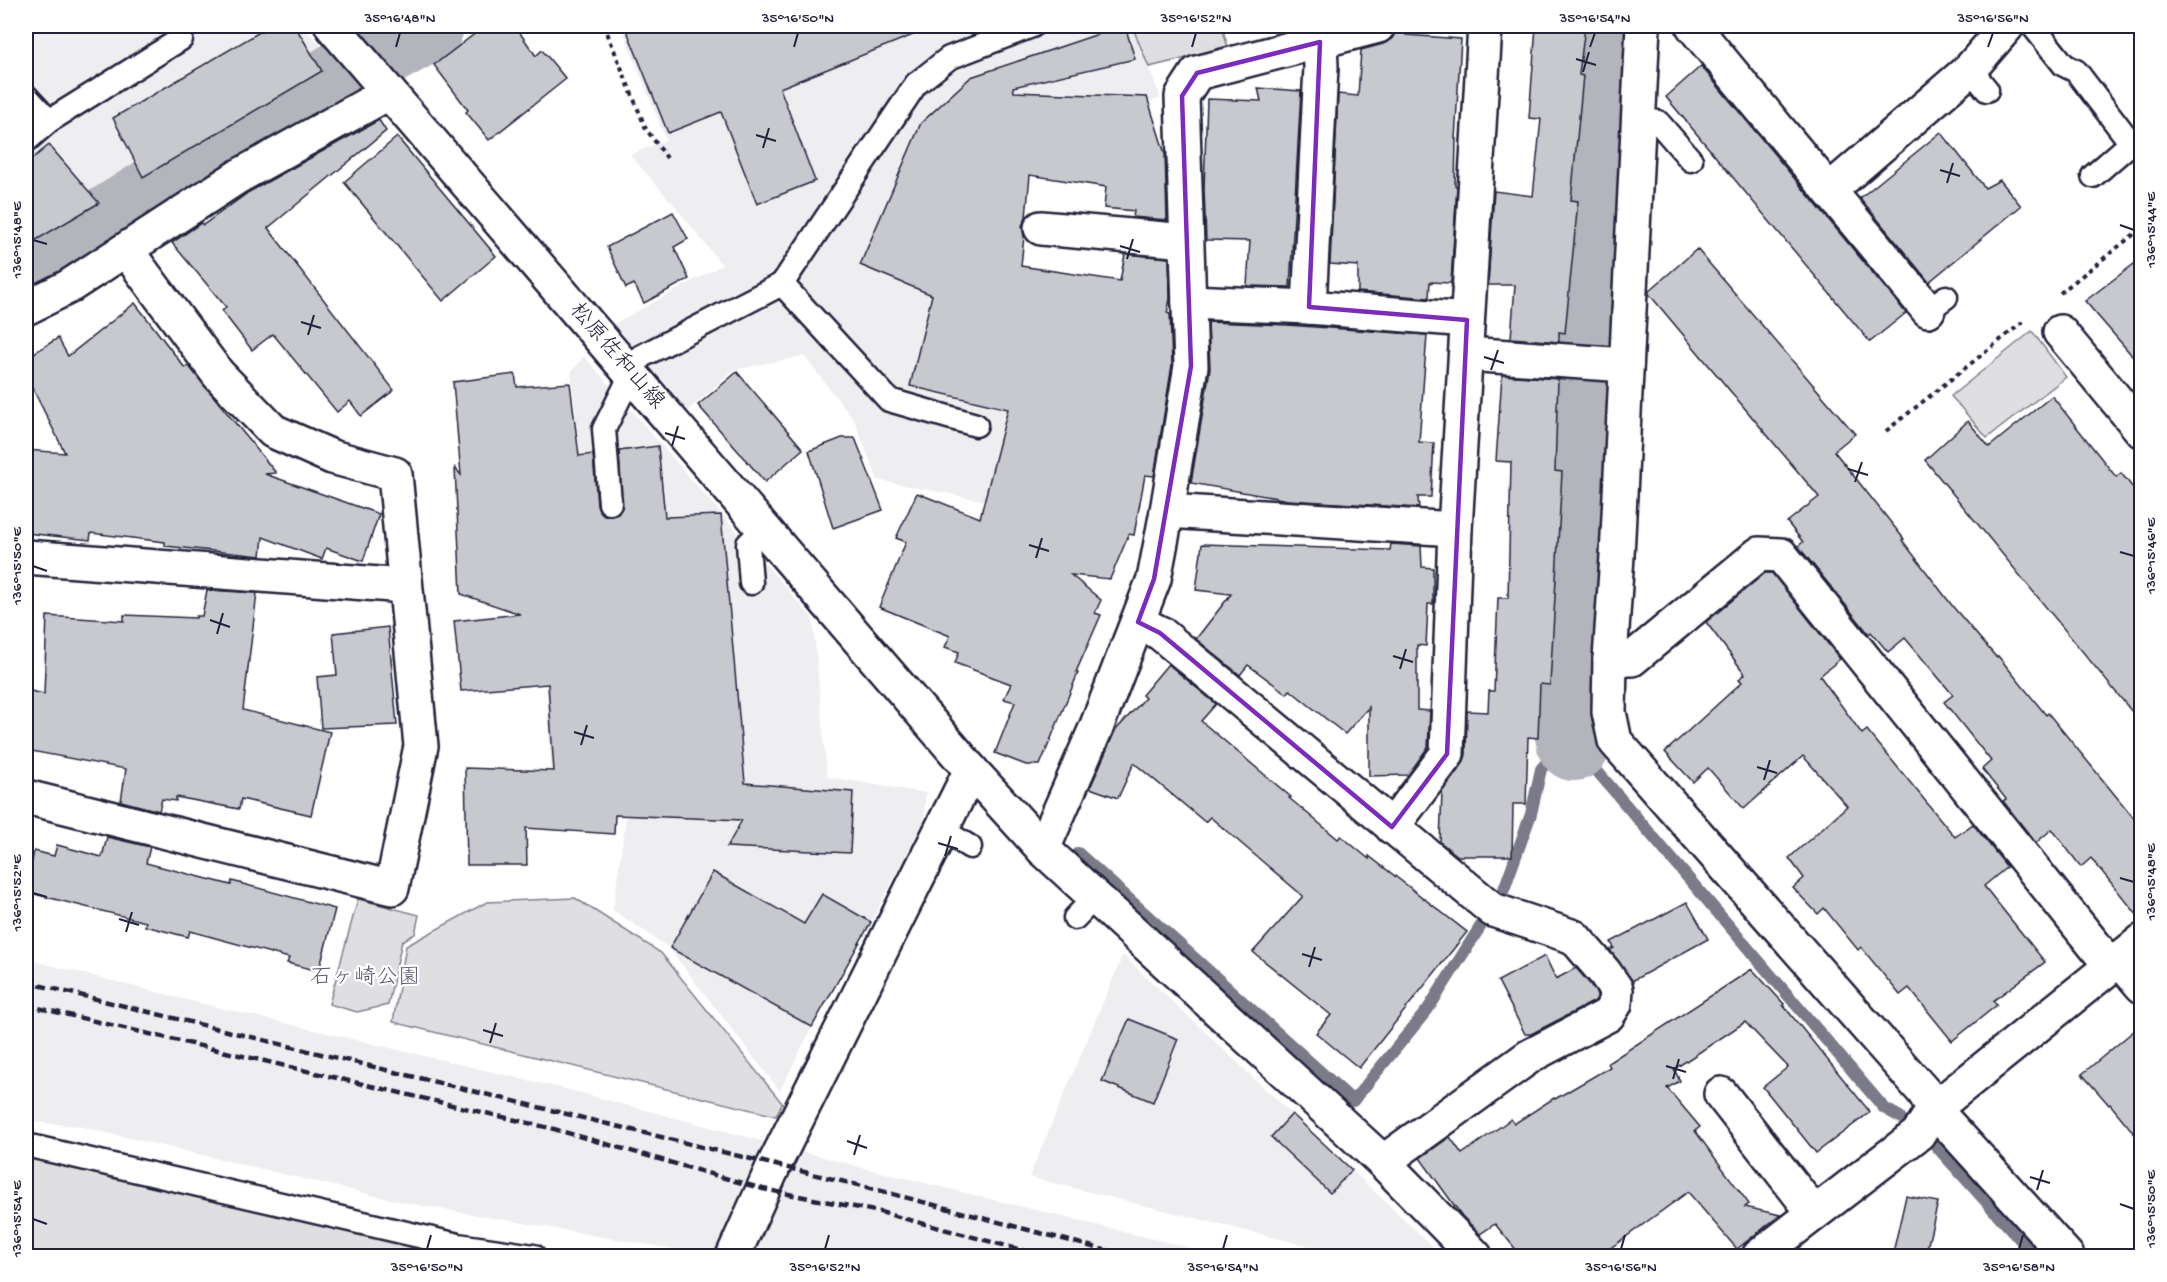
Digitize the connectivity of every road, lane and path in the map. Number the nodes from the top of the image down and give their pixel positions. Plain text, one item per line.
1 (182, 26) edge
2 (332, 26) edge
3 (602, 26) edge
4 (1032, 26) edge
5 (1378, 26) edge
6 (1485, 26) edge
7 (1643, 26) edge
8 (1693, 26) edge
9 (2007, 26) edge
10 (2033, 26) edge
11 (1320, 42) junction
12 (388, 93) junction
13 (26, 96) edge
14 (1637, 119) junction
15 (49, 121) junction
16 (26, 141) edge
17 (667, 158) dead end
18 (1690, 160) dead end
19 (2093, 176) dead end
20 (1830, 190) junction
21 (1041, 228) dead end
22 (2142, 228) edge
23 (1186, 242) junction
24 (126, 250) junction
25 (782, 284) junction
26 (2059, 294) dead end
27 (1189, 302) junction
28 (1937, 304) dead end
29 (1309, 307) junction
30 (26, 308) edge
31 (2032, 315) dead end
32 (1467, 320) junction
33 (2060, 332) dead end
34 (1466, 354) junction
35 (1602, 364) junction
36 (631, 375) junction
37 (975, 425) dead end
38 (1886, 431) dead end
39 (2142, 431) edge
40 (610, 503) dead end
41 (1167, 511) junction
42 (763, 529) junction
43 (1455, 530) junction
44 (26, 557) edge
45 (751, 583) dead end
46 (405, 586) junction
47 (1138, 622) junction
48 (1610, 659) junction
49 (971, 770) junction
50 (26, 797) edge
51 (1392, 827) junction
52 (941, 830) junction
53 (970, 847) dead end
54 (1043, 849) junction
55 (2124, 955) edge
56 (2142, 986) edge
57 (1721, 1094) dead end
58 (1934, 1109) junction
59 (26, 1145) edge
60 (1383, 1162) junction
61 (1814, 1212) junction
62 (534, 1257) edge
63 (733, 1257) edge
64 (1474, 1257) edge
65 (1759, 1257) edge
66 (2067, 1257) edge

1 - 15 lane
2 - 12 street, 松原佐和山線
3 - 17 path
4 - 25 lane
5 - 11 street
6 - 32 street
7 - 14 street
8 - 20 street
9 - 20 street
10 - 19 lane
11 - 23 street
11 - 29 street
12 - 24 street
12 - 36 street, 松原佐和山線
13 - 15 lane
14 - 18 lane
14 - 35 street
15 - 16 lane
20 - 28 street
21 - 23 street
22 - 26 path
23 - 27 street
24 - 30 street
24 - 46 street
25 - 36 lane
25 - 37 lane
27 - 29 street
27 - 41 street
29 - 32 street
31 - 38 path
32 - 34 street
33 - 39 street
34 - 35 street
34 - 43 street
35 - 48 street
36 - 40 lane
36 - 42 street, 松原佐和山線
41 - 43 street
41 - 47 street
42 - 45 lane
42 - 49 street, 松原佐和山線
43 - 51 street
44 - 46 street
46 - 50 street
47 - 51 street
47 - 54 street
48 - 55 street
48 - 58 street
49 - 52 street
49 - 54 street, 松原佐和山線
51 - 60 street
52 - 53 lane
52 - 63 street
54 - 60 street, 松原佐和山線
55 - 56 street
55 - 58 street
57 - 61 street
58 - 61 street
58 - 66 street
59 - 62 lane
60 - 64 street, 松原佐和山線
61 - 65 street

